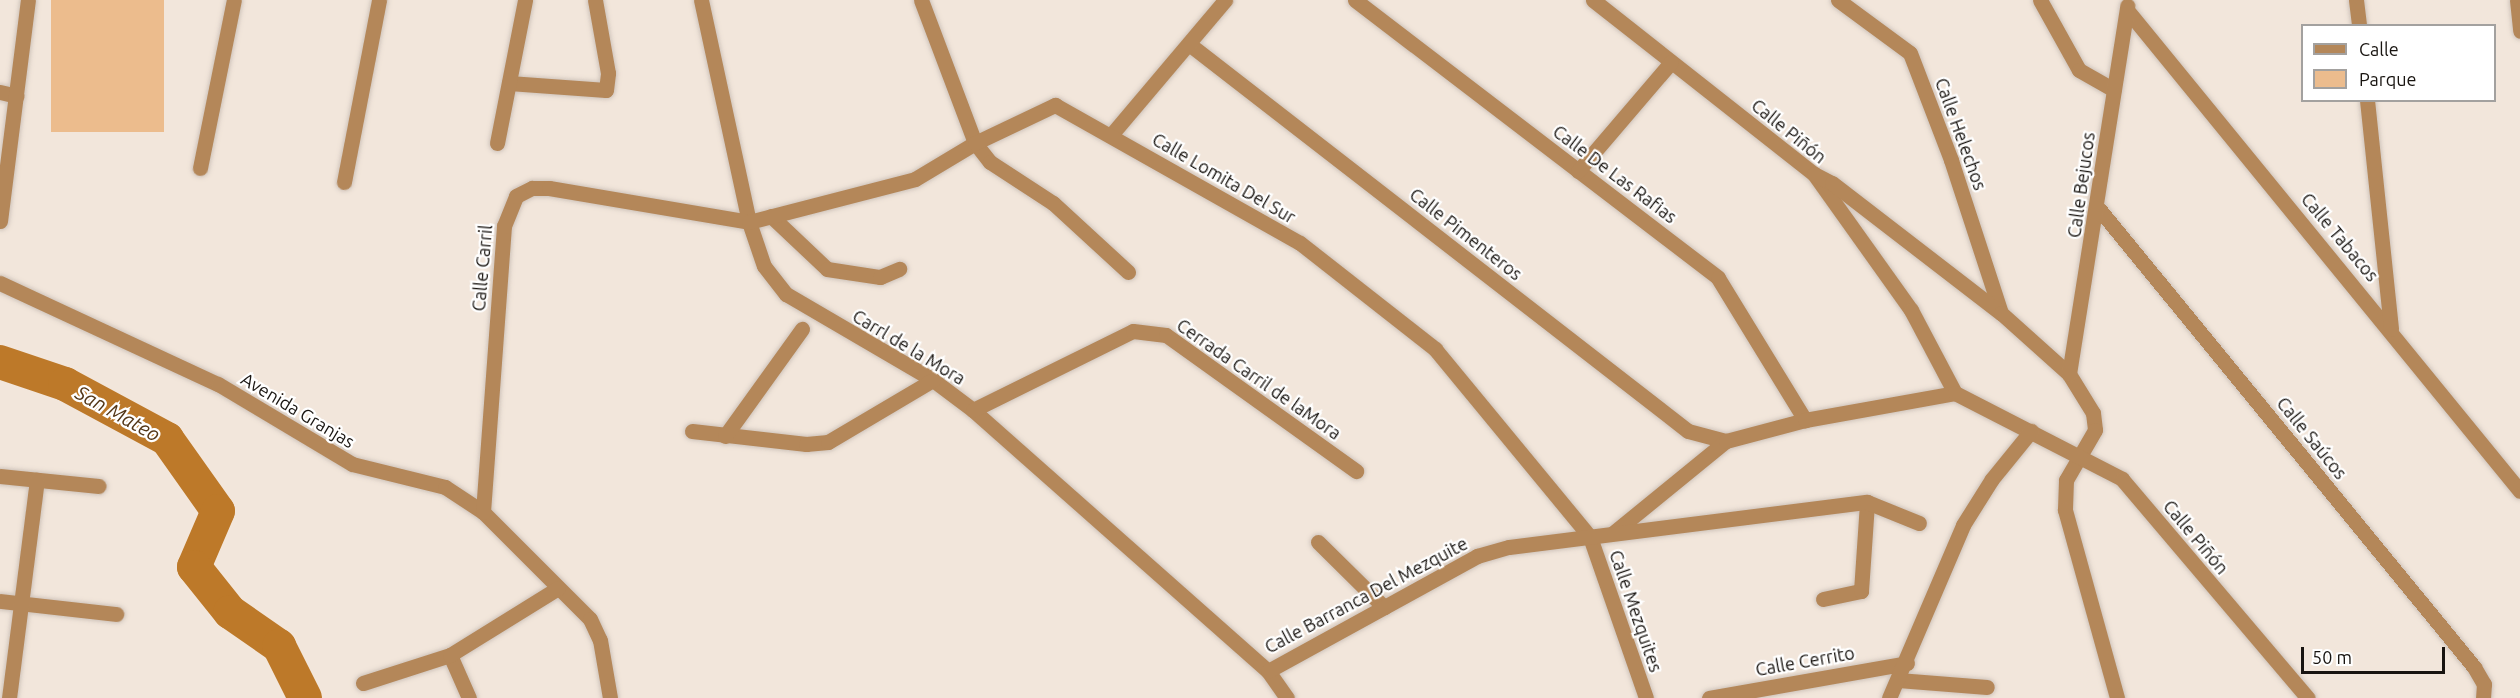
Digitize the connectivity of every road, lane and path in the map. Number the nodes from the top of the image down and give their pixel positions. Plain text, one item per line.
1 (28, 0) edge
2 (234, 0) edge
3 (379, 0) edge
4 (525, 0) edge
5 (595, 0) edge
6 (701, 0) edge
7 (921, 0) edge
8 (1355, 0) edge
9 (1593, 0) edge
10 (1838, 0) edge
11 (2040, 0) edge
12 (2356, 0) edge
13 (2517, 0) edge
14 (1216, 3) edge
15 (2127, 5) edge
16 (2520, 23) edge
17 (2359, 24) edge
18 (1189, 44) junction
19 (1671, 62) junction
20 (509, 83) junction
21 (2114, 90) junction
22 (0, 92) edge
23 (17, 96) junction
24 (2367, 102) edge
25 (1111, 135) junction
26 (496, 143) dead end
27 (975, 143) junction
28 (200, 168) dead end
29 (1578, 171) junction
30 (1814, 174) junction
31 (344, 182) dead end
32 (2099, 208) junction
33 (771, 216) junction
34 (0, 221) edge
35 (749, 222) junction
36 (900, 269) dead end
37 (1128, 272) dead end
38 (0, 283) edge
39 (2001, 313) junction
40 (802, 328) dead end
41 (2391, 329) junction
42 (2069, 374) junction
43 (933, 380) junction
44 (1955, 393) junction
45 (973, 410) junction
46 (1805, 420) junction
47 (692, 431) dead end
48 (2031, 431) junction
49 (725, 436) junction
50 (1726, 441) junction
51 (2076, 456) junction
52 (1356, 471) dead end
53 (0, 476) edge
54 (37, 480) junction
55 (98, 486) dead end
56 (2520, 491) edge
57 (1867, 502) junction
58 (483, 512) junction
59 (1919, 523) dead end
60 (1613, 533) junction
61 (1590, 537) junction
62 (1318, 542) dead end
63 (558, 588) junction
64 (1823, 599) dead end
65 (0, 601) edge
66 (24, 603) junction
67 (1384, 607) junction
68 (116, 614) dead end
69 (450, 655) junction
70 (1907, 663) junction
71 (1268, 671) junction
72 (1898, 680) junction
73 (363, 683) dead end
74 (1987, 687) dead end
75 (9, 698) edge
76 (469, 698) edge
77 (610, 698) edge
78 (1287, 698) edge
79 (1646, 698) edge
80 (1709, 698) edge
81 (1889, 698) edge
82 (2117, 698) edge
83 (2307, 698) edge
84 (2483, 698) edge

1 - 23 street
2 - 28 street
3 - 31 street
4 - 20 street
5 - 20 street
6 - 35 street, Carrl de la Mora
7 - 27 street
8 - 29 street, Calle De Las Rafias
9 - 19 street, Calle Piñón
10 - 39 street, Calle Helechos
11 - 21 street
12 - 17 street
13 - 16 street
14 - 18 street
15 - 21 street, Calle Bejucos
15 - 41 street, Calle Tabacos
18 - 25 street
18 - 50 street, Calle Pimenteros
19 - 29 street
19 - 30 street, Calle Piñón
20 - 26 street
21 - 32 street, Calle Bejucos
22 - 23 street
23 - 34 street
24 - 41 street
25 - 27 street, Calle Lomita Del Sur
25 - 61 street, Calle Lomita Del Sur
27 - 33 street, Calle Lomita Del Sur
27 - 37 street
29 - 46 street, Calle De Las Rafias
30 - 39 street
30 - 44 street, Calle Piñón
32 - 42 street, Calle Bejucos
32 - 84 street, Calle Saúcos
33 - 35 street, Calle Lomita Del Sur
33 - 36 street
35 - 43 street, Carrl de la Mora
35 - 58 street, Calle Carril
38 - 58 street, Avenida Granjas
39 - 42 street
40 - 49 street
41 - 56 street, Calle Tabacos
42 - 51 street
43 - 45 street, Carrl de la Mora
43 - 49 street
44 - 46 street
44 - 48 street
45 - 52 street, Cerrada Carril de laMora
45 - 71 street, Carrl de la Mora
46 - 50 street
47 - 49 street
48 - 51 street, Calle Piñón
48 - 70 street
50 - 60 street
51 - 82 street
51 - 83 street, Calle Piñón
53 - 54 street
54 - 55 street
54 - 66 street
57 - 59 street
57 - 60 street
57 - 64 street
58 - 63 street, Avenida Granjas
60 - 61 street
61 - 67 street, Calle Barranca Del Mezquite
61 - 79 street, Calle Mezquites
62 - 67 street
63 - 69 street
63 - 77 street, Avenida Granjas
65 - 66 street
66 - 68 street
66 - 75 street
67 - 71 street, Calle Barranca Del Mezquite
69 - 73 street
69 - 76 street
70 - 72 street
70 - 80 street, Calle Cerrito
71 - 78 street, Carrl de la Mora
72 - 74 street
72 - 81 street

